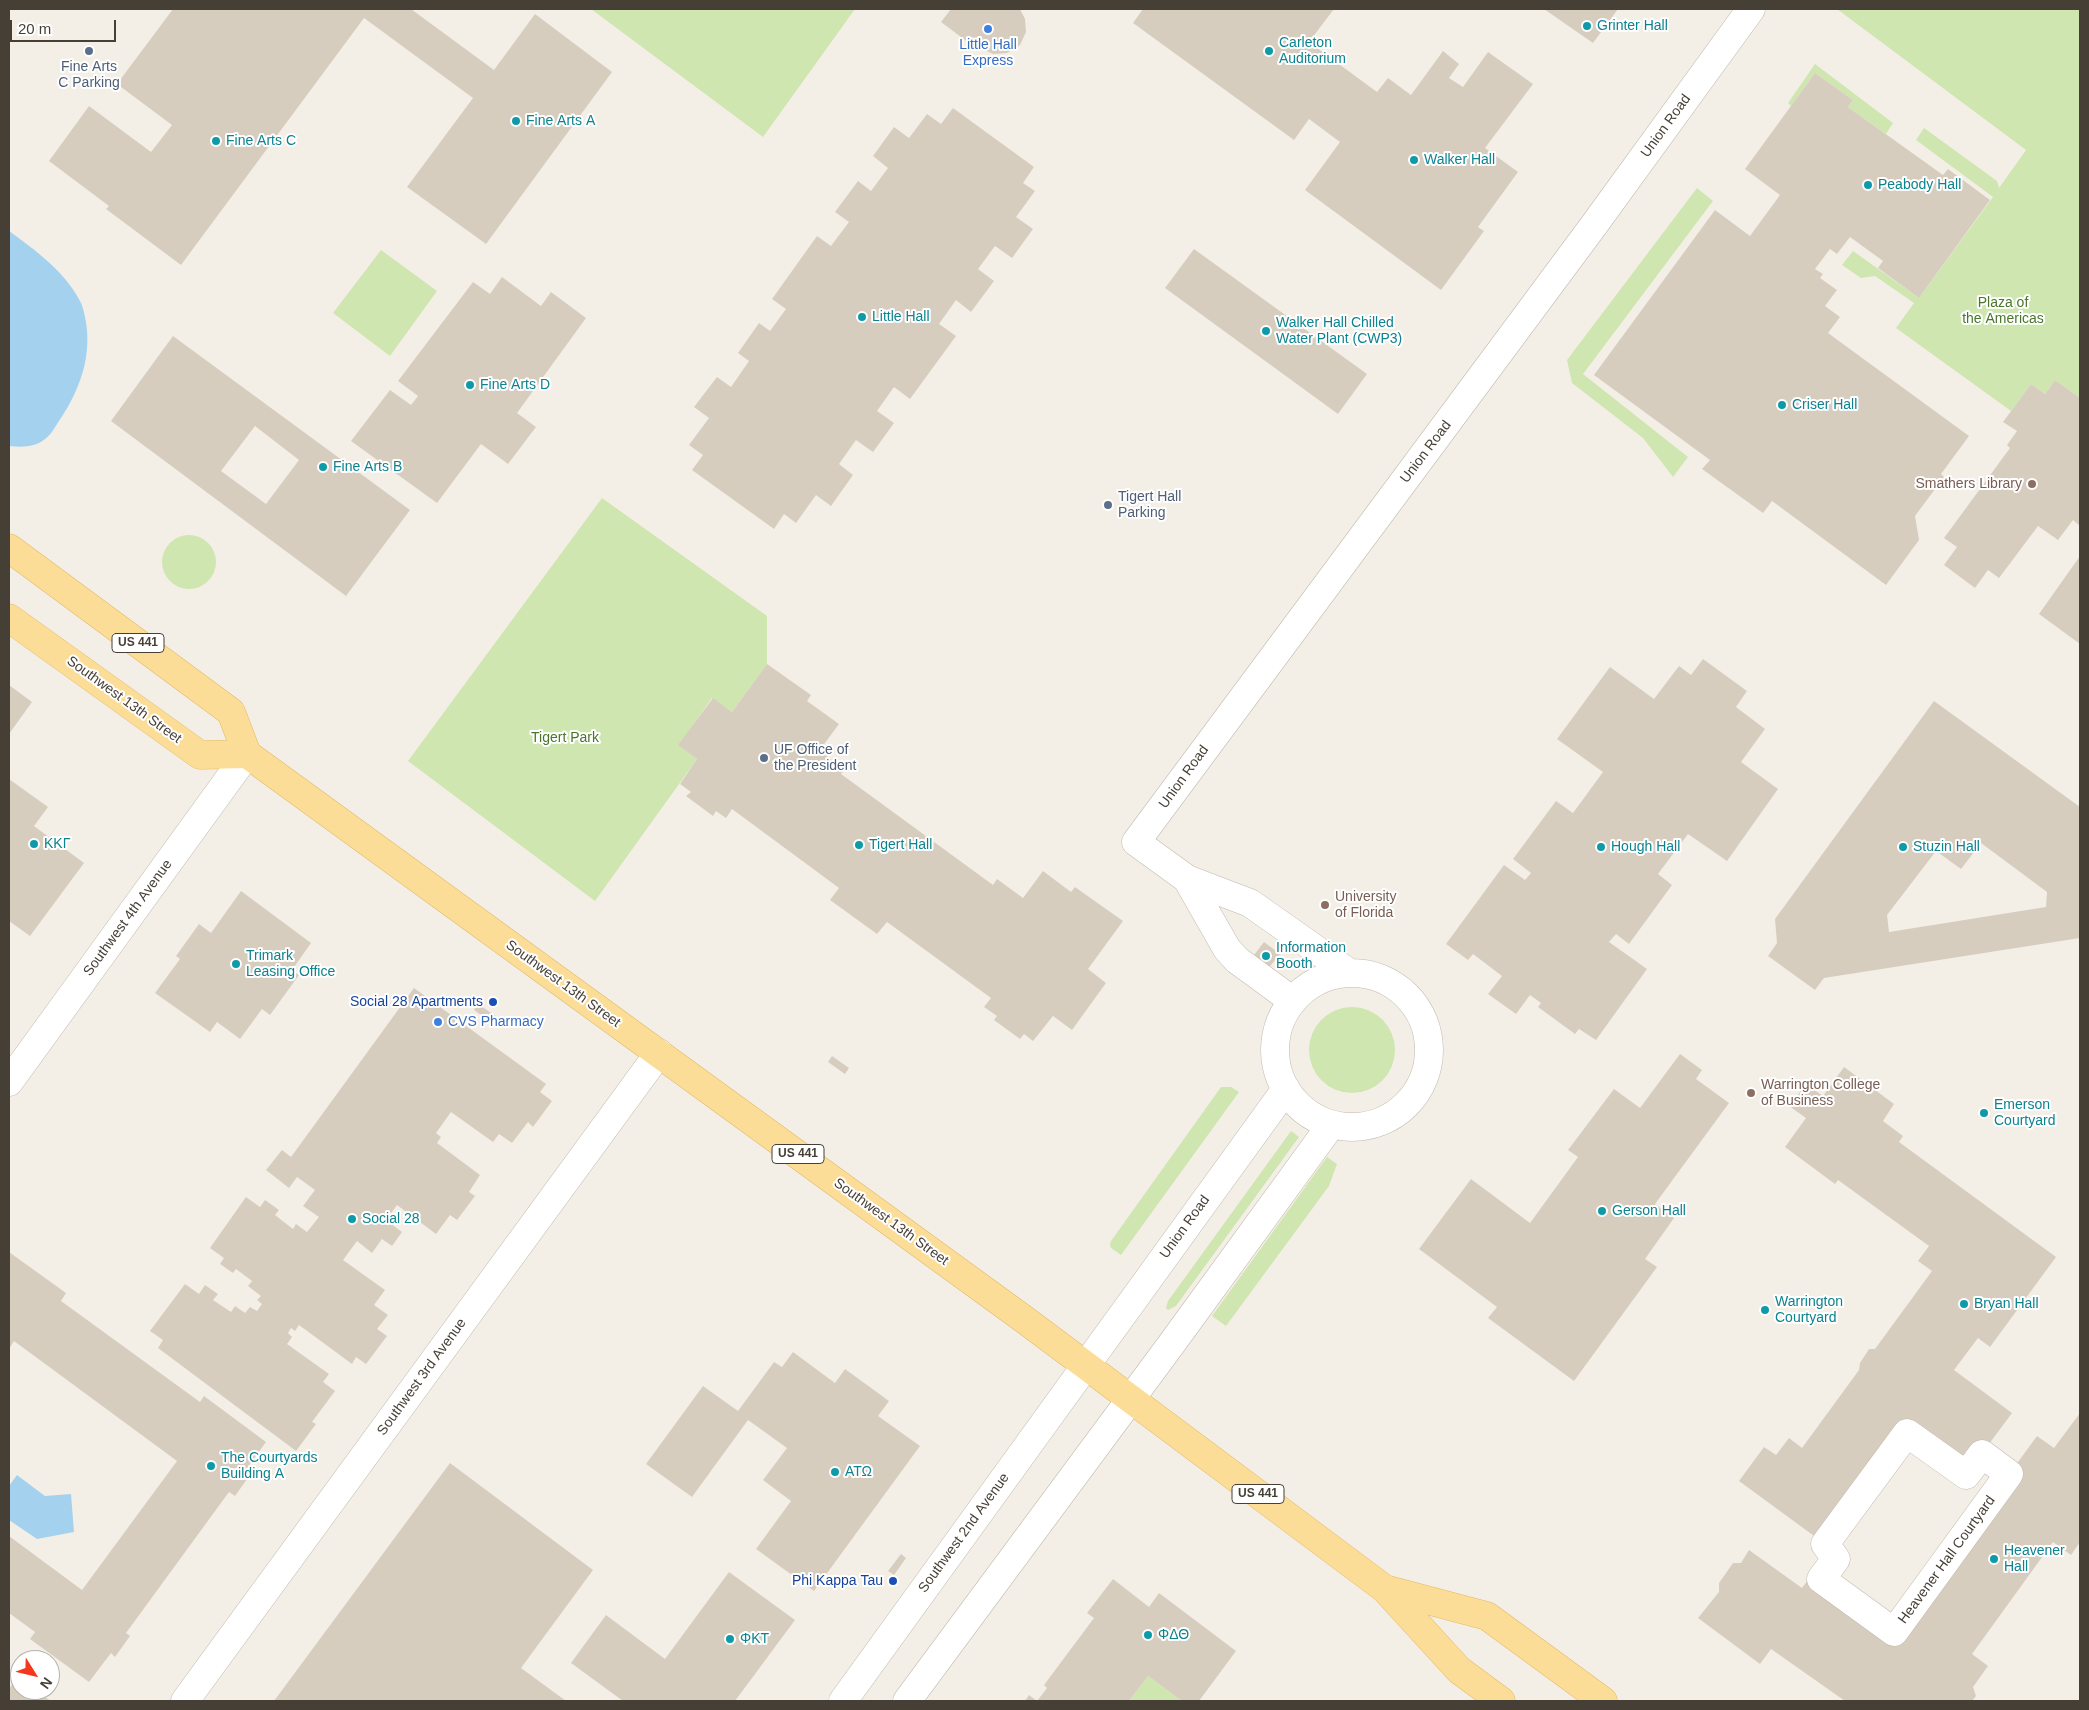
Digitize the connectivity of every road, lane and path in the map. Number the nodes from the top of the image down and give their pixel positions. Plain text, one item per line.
1 (1751, 9) edge
2 (9, 548) edge
3 (9, 618) edge
4 (248, 754) junction
5 (1187, 879) junction
6 (1348, 972) junction
7 (1293, 1001) junction
8 (659, 1053) junction
9 (9, 1082) edge
10 (1286, 1089) junction
11 (1331, 1125) junction
12 (1086, 1365) junction
13 (1131, 1398) junction
14 (2009, 1474) joint
15 (1385, 1589) junction
16 (185, 1701) edge
17 (843, 1701) edge
18 (907, 1701) edge
19 (1501, 1701) edge
20 (1603, 1701) edge

1 - 5 street, Union Road
2 - 4 main road, US 441
3 - 4 main road, Southwest 13th Street
4 - 8 main road, Southwest 13th Street / US 441
4 - 9 street, Southwest 4th Avenue
5 - 6 street, Union Road
5 - 7 street, Union Road
6 - 7 street, Union Road
6 - 11 street, Union Road
7 - 10 street, Union Road
8 - 12 main road, Southwest 13th Street / US 441
8 - 16 street, Southwest 3rd Avenue
10 - 11 street, Union Road
10 - 12 street, Union Road
11 - 13 street
12 - 13 main road, Southwest 13th Street / US 441
12 - 17 street, Southwest 2nd Avenue
13 - 15 main road, Southwest 13th Street / US 441
13 - 18 street
14 - 14 street, Heavener Hall Courtyard
15 - 19 main road, Southwest 13th Street / US 441
15 - 20 main road, Southwest 13th Street / US 441

